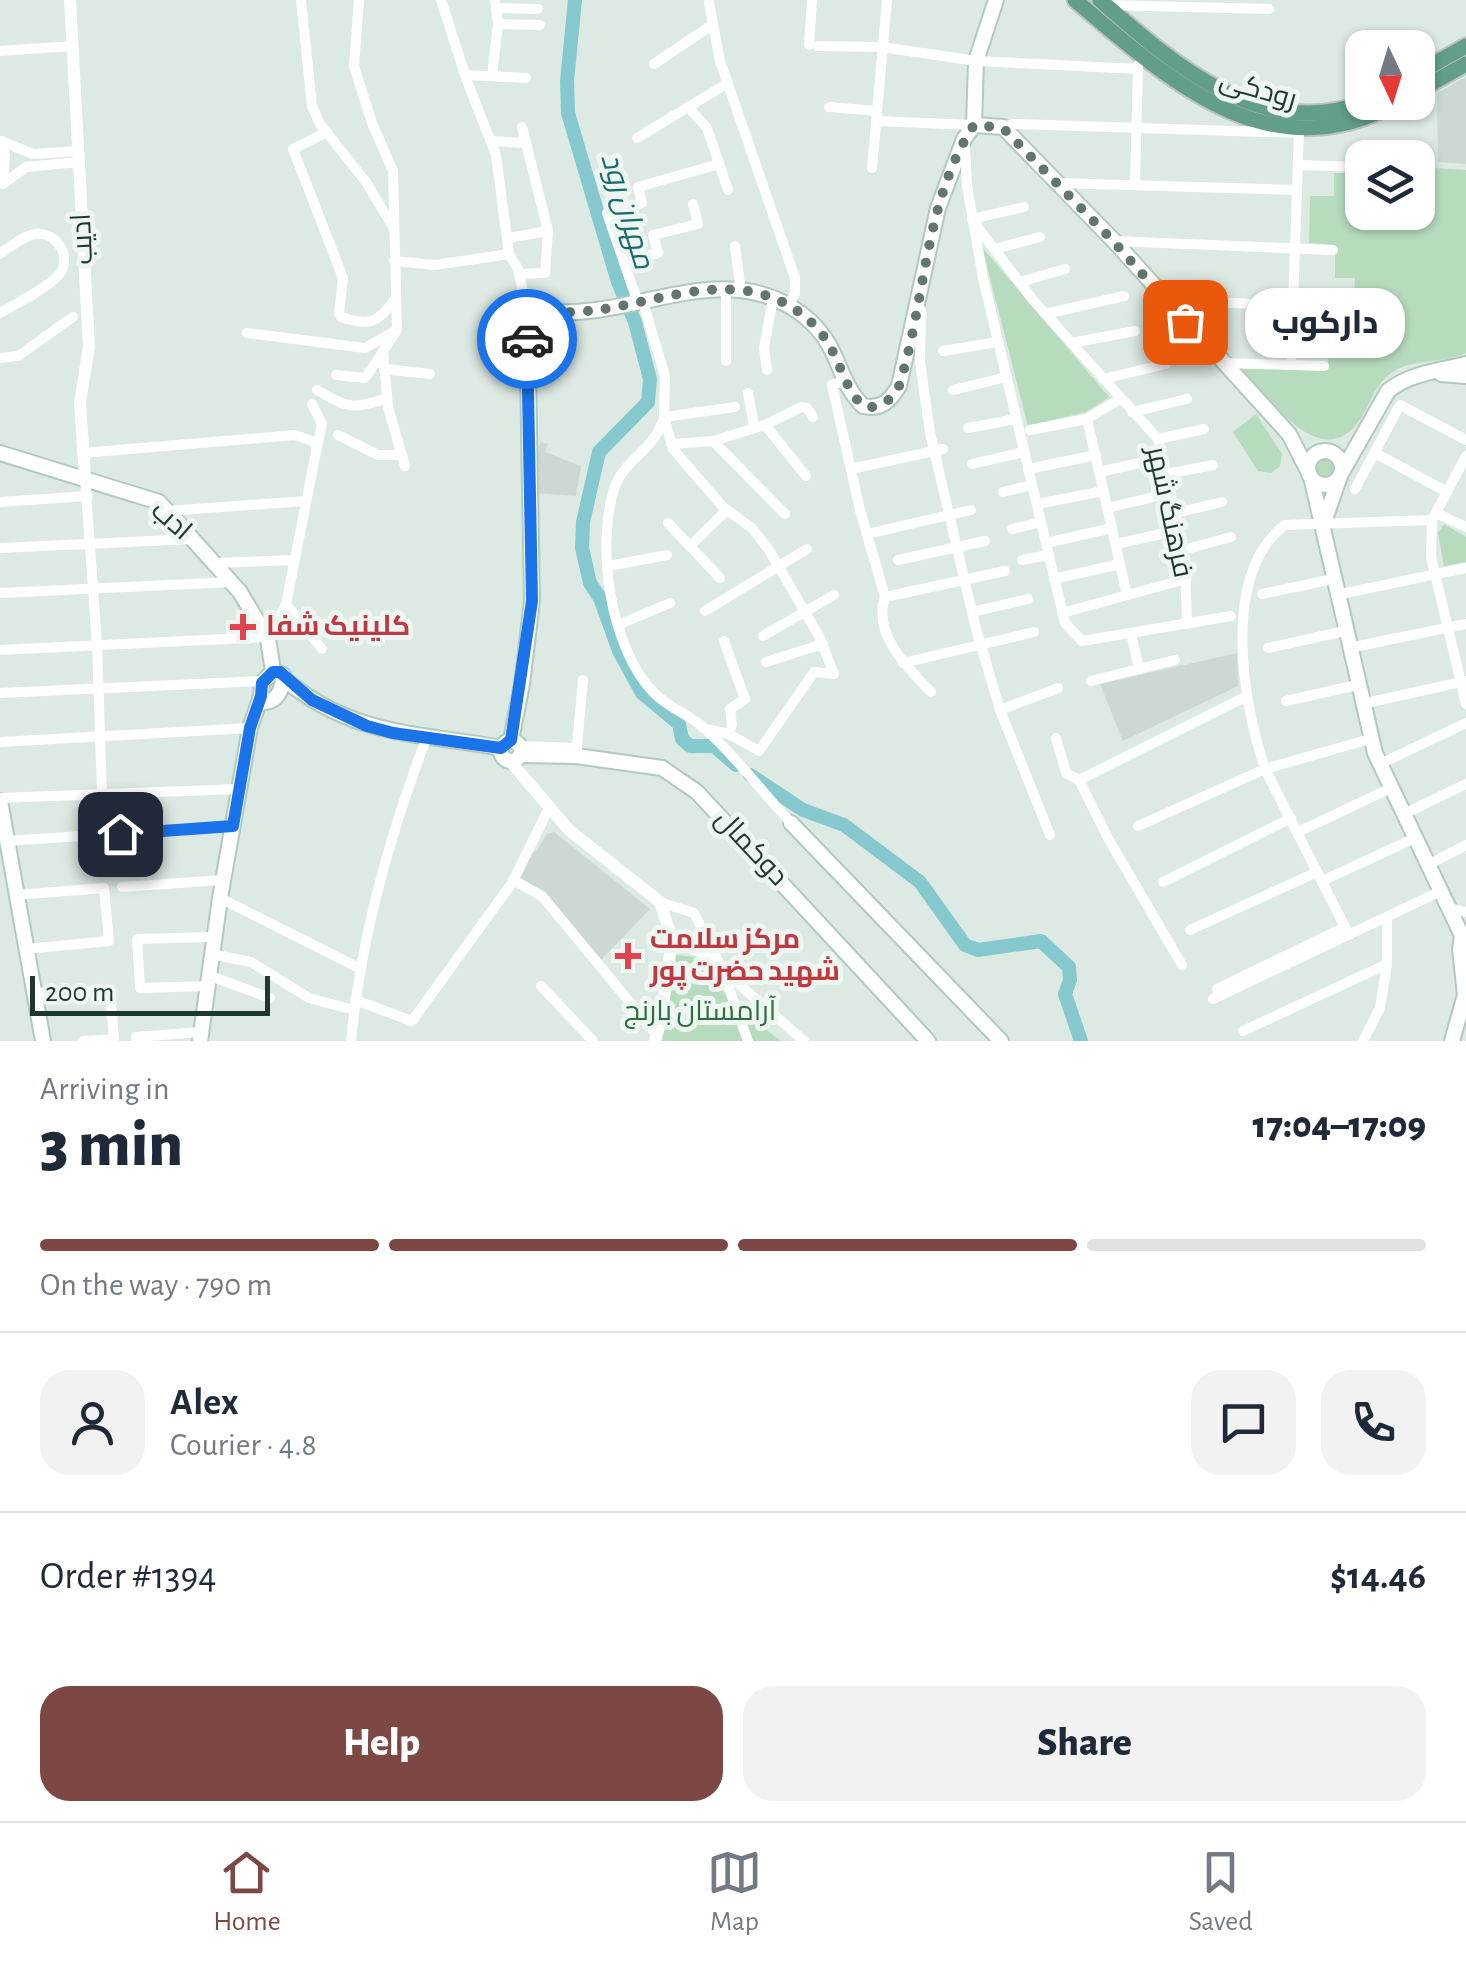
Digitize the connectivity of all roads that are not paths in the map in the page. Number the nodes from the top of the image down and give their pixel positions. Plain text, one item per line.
1 (70, 0) edge
2 (301, 0) edge
3 (359, 0) edge
4 (441, 0) edge
5 (812, 0) edge
6 (887, 0) edge
7 (996, 0) edge
8 (1011, 0) edge
9 (1075, 0) edge
10 (1102, 2) edge
11 (709, 3) dead end
12 (496, 4) edge
13 (538, 8) dead end
14 (1269, 9) dead end
15 (498, 24) junction
16 (712, 25) junction
17 (987, 25) junction
18 (540, 26) dead end
19 (72, 46) junction
20 (1466, 46) edge
21 (882, 47) junction
22 (0, 51) edge
23 (976, 61) junction
24 (1138, 62) junction
25 (1435, 63) edge
26 (654, 64) dead end
27 (1466, 64) edge
28 (464, 75) junction
29 (492, 76) junction
30 (526, 78) dead end
31 (1186, 80) junction
32 (1435, 81) edge
33 (728, 84) junction
34 (829, 107) dead end
35 (689, 108) junction
36 (1345, 111) edge
37 (876, 116) junction
38 (1361, 120) edge
39 (974, 125) junction
40 (1307, 126) junction
41 (522, 127) dead end
42 (1003, 128) junction
43 (1136, 128) junction
44 (326, 132) junction
45 (638, 138) dead end
46 (0, 140) edge
47 (964, 140) junction
48 (491, 142) junction
49 (526, 143) junction
50 (78, 156) junction
51 (719, 164) junction
52 (1298, 165) junction
53 (1345, 166) edge
54 (872, 168) dead end
55 (1056, 183) junction
56 (1135, 185) junction
57 (1, 186) edge
58 (728, 190) dead end
59 (1297, 190) junction
60 (693, 204) dead end
61 (1024, 207) dead end
62 (972, 219) junction
63 (394, 228) junction
64 (548, 231) junction
65 (1040, 237) dead end
66 (508, 238) junction
67 (1114, 242) junction
68 (735, 246) dead end
69 (1295, 248) junction
70 (994, 249) junction
71 (1332, 250) dead end
72 (0, 254) edge
73 (510, 254) junction
74 (394, 261) junction
75 (624, 264) junction
76 (1065, 269) dead end
77 (519, 274) junction
78 (1020, 282) junction
79 (734, 291) junction
80 (921, 291) junction
81 (1124, 296) dead end
82 (772, 298) junction
83 (394, 299) junction
84 (640, 300) junction
85 (1166, 302) junction
86 (789, 305) junction
87 (1293, 305) junction
88 (1328, 306) dead end
89 (527, 310) junction
90 (0, 313) edge
91 (1046, 314) junction
92 (73, 317) dead end
93 (397, 330) junction
94 (1135, 331) dead end
95 (247, 333) dead end
96 (998, 342) junction
97 (1071, 343) junction
98 (943, 350) dead end
99 (383, 352) junction
100 (0, 358) edge
101 (726, 362) dead end
102 (1224, 363) junction
103 (1166, 364) dead end
104 (1291, 364) junction
105 (1466, 364) edge
106 (1324, 366) dead end
107 (384, 369) junction
108 (767, 370) dead end
109 (1430, 373) junction
110 (430, 374) dead end
111 (336, 376) dead end
112 (1466, 376) edge
113 (1007, 377) junction
114 (846, 380) junction
115 (1102, 380) junction
116 (317, 390) dead end
117 (953, 390) dead end
118 (748, 393) dead end
119 (387, 398) junction
120 (1187, 399) dead end
121 (1120, 400) junction
122 (312, 404) dead end
123 (734, 408) dead end
124 (1132, 412) junction
125 (813, 417) dead end
126 (664, 418) junction
127 (1016, 418) junction
128 (1087, 419) junction
129 (759, 426) junction
130 (968, 428) dead end
131 (1204, 428) dead end
132 (1030, 430) dead end
133 (1289, 434) junction
134 (338, 435) dead end
135 (1361, 436) junction
136 (1158, 439) junction
137 (1466, 440) edge
138 (713, 441) junction
139 (672, 444) junction
140 (317, 447) junction
141 (938, 450) junction
142 (1327, 451) junction
143 (1024, 452) junction
144 (0, 453) edge
145 (83, 453) junction
146 (1374, 453) junction
147 (1096, 455) junction
148 (1162, 458) junction
149 (1465, 462) edge
150 (972, 464) dead end
151 (1213, 465) dead end
152 (851, 469) junction
153 (1028, 470) junction
154 (1100, 472) junction
155 (1166, 474) junction
156 (1310, 474) junction
157 (1341, 474) junction
158 (806, 476) dead end
159 (84, 478) junction
160 (1032, 485) junction
161 (1355, 489) dead end
162 (1104, 490) junction
163 (1003, 492) dead end
164 (1447, 492) junction
165 (1170, 493) junction
166 (88, 496) junction
167 (306, 501) junction
168 (0, 502) edge
169 (1222, 502) dead end
170 (1036, 504) junction
171 (1108, 508) junction
172 (727, 510) junction
173 (972, 510) dead end
174 (167, 511) junction
175 (1175, 513) junction
176 (785, 514) dead end
177 (950, 515) junction
178 (1434, 516) junction
179 (668, 522) dead end
180 (1041, 522) junction
181 (1324, 523) junction
182 (1466, 527) edge
183 (1012, 528) dead end
184 (1112, 528) junction
185 (1179, 530) junction
186 (867, 534) junction
187 (1231, 537) dead end
188 (193, 539) junction
189 (985, 541) dead end
190 (90, 544) junction
191 (1116, 544) junction
192 (956, 545) junction
193 (690, 546) junction
194 (0, 548) edge
195 (808, 549) dead end
196 (1047, 549) junction
197 (1183, 550) junction
198 (667, 555) dead end
199 (294, 560) junction
200 (898, 560) dead end
201 (1022, 560) dead end
202 (214, 563) junction
203 (1120, 564) junction
204 (778, 565) junction
205 (608, 566) junction
206 (1466, 568) edge
207 (1005, 571) dead end
208 (1435, 574) junction
209 (720, 578) dead end
210 (1332, 578) junction
211 (964, 579) junction
212 (1054, 579) junction
213 (1186, 579) junction
214 (231, 582) junction
215 (93, 588) junction
216 (0, 594) edge
217 (1262, 594) dead end
218 (834, 595) dead end
219 (1127, 595) junction
220 (1336, 595) junction
221 (885, 597) junction
222 (1028, 599) dead end
223 (286, 604) junction
224 (670, 604) dead end
225 (705, 611) dead end
226 (806, 612) junction
227 (972, 612) junction
228 (1062, 613) junction
229 (1231, 616) dead end
230 (1187, 624) junction
231 (1466, 624) edge
232 (618, 625) junction
233 (1446, 628) junction
234 (1345, 631) junction
235 (1034, 632) dead end
236 (1131, 633) junction
237 (764, 636) dead end
238 (267, 638) junction
239 (724, 640) dead end
240 (98, 644) junction
241 (822, 644) junction
242 (981, 644) junction
243 (1268, 648) dead end
244 (1349, 648) junction
245 (322, 649) dead end
246 (0, 650) edge
247 (1175, 660) dead end
248 (766, 662) dead end
249 (903, 664) junction
250 (1139, 669) junction
251 (583, 680) dead end
252 (1091, 682) dead end
253 (1462, 682) edge
254 (1358, 684) junction
255 (99, 688) junction
256 (271, 688) junction
257 (1058, 688) dead end
258 (931, 692) dead end
259 (0, 693) edge
260 (1247, 696) junction
261 (1286, 701) dead end
262 (1362, 704) junction
263 (1466, 704) edge
264 (1000, 710) junction
265 (1466, 723) edge
266 (250, 728) junction
267 (703, 728) junction
268 (729, 734) junction
269 (100, 737) junction
270 (426, 738) junction
271 (1056, 738) dead end
272 (1370, 738) junction
273 (0, 742) edge
274 (511, 751) junction
275 (577, 752) junction
276 (1380, 764) junction
277 (1265, 769) junction
278 (1079, 780) junction
279 (1466, 784) edge
280 (1391, 788) junction
281 (239, 790) junction
282 (102, 794) junction
283 (0, 800) edge
284 (549, 808) junction
285 (1404, 814) junction
286 (1290, 818) junction
287 (790, 824) joint
288 (233, 826) junction
289 (1138, 826) dead end
290 (1298, 832) junction
291 (1050, 835) dead end
292 (1415, 838) junction
293 (6, 841) junction
294 (1466, 846) edge
295 (1428, 865) junction
296 (1319, 876) junction
297 (223, 880) junction
298 (513, 880) junction
299 (1163, 882) dead end
300 (122, 887) dead end
301 (1440, 891) junction
302 (16, 895) junction
303 (220, 898) junction
304 (660, 902) junction
305 (1448, 908) junction
306 (1466, 912) edge
307 (1387, 918) junction
308 (1190, 930) dead end
309 (1347, 931) junction
310 (214, 936) junction
311 (1464, 939) edge
312 (26, 948) junction
313 (670, 948) junction
314 (211, 954) junction
315 (1387, 964) junction
316 (1182, 965) dead end
317 (361, 968) junction
318 (722, 969) junction
319 (208, 981) junction
320 (541, 986) dead end
321 (34, 993) junction
322 (1214, 994) dead end
323 (270, 998) dead end
324 (354, 1005) junction
325 (1466, 1025) edge
326 (1243, 1031) dead end
327 (200, 1037) edge
328 (656, 1038) edge
329 (42, 1041) edge
330 (83, 1041) edge
331 (136, 1041) edge
332 (350, 1041) edge
333 (592, 1041) edge
334 (748, 1041) edge
335 (804, 1041) edge
336 (928, 1041) edge
337 (1001, 1041) edge
338 (1363, 1041) edge
339 (1452, 1041) edge
340 (1461, 1041) edge

1 - 19 street, ادیب
2 - 44 street
3 - 63 street
4 - 28 street
5 - 21 street
6 - 21 street
7 - 17 main road
8 - 17 main road
9 - 24 main road, رودکى
10 - 14 street
10 - 31 main road, رودکى
11 - 16 street
12 - 13 street
12 - 15 street
15 - 18 street
15 - 29 street
16 - 26 street
16 - 33 street
17 - 23 main road
19 - 22 street
19 - 50 street, ادیب
20 - 25 main road
21 - 23 street
21 - 37 street
23 - 24 street
23 - 39 main road
24 - 31 main road, رودکى
24 - 43 street
27 - 32 main road
28 - 29 street
28 - 48 street
29 - 30 street
31 - 40 main road, رودکى
33 - 35 street
33 - 86 street
34 - 37 street
35 - 45 street
35 - 51 street
36 - 40 main road, رودکى
37 - 39 street
37 - 54 street
38 - 40 main road, رودکى
39 - 42 main road
39 - 47 main road
40 - 43 street
40 - 52 street
41 - 49 street
42 - 43 street
42 - 55 main road
43 - 56 street
44 - 63 street
44 - 83 street
46 - 50 street
46 - 57 street
47 - 62 street
47 - 80 main road
48 - 49 street
48 - 66 street
49 - 64 street
50 - 57 street
50 - 145 street, ادیب
51 - 58 street
51 - 75 street
52 - 53 street
52 - 59 street
55 - 56 street
55 - 67 main road
56 - 59 street
59 - 69 street
60 - 75 street
61 - 62 street
62 - 70 street, فرهنگ شهر
62 - 96 street
63 - 74 street
64 - 66 street
64 - 77 street
65 - 70 street
66 - 73 street
67 - 69 street
67 - 85 main road
68 - 79 street
69 - 71 street
69 - 87 street
70 - 78 street, فرهنگ شهر
72 - 90 street
73 - 74 street
73 - 77 street
74 - 83 street
75 - 84 street
76 - 78 street
77 - 89 street
78 - 91 street, فرهنگ شهر
79 - 82 main road
79 - 84 main road
79 - 101 street
80 - 114 main road
80 - 141 street
81 - 91 street
82 - 86 main road
82 - 108 street
83 - 93 street
84 - 89 main road
84 - 126 street
85 - 87 street
85 - 102 main road
86 - 114 main road
87 - 88 street
87 - 104 street
89 - 274 main road
91 - 97 street, فرهنگ شهر
92 - 100 street
93 - 95 street
93 - 99 street
94 - 97 street
96 - 98 street
96 - 113 street
97 - 115 street, فرهنگ شهر
99 - 107 street
99 - 111 street
102 - 104 street
102 - 133 main road
103 - 115 street
104 - 106 street
105 - 109 main road
107 - 110 street
107 - 119 street
109 - 112 main road
109 - 135 main road
113 - 117 street
113 - 127 street
114 - 152 street
115 - 121 street, فرهنگ شهر
116 - 119 street
118 - 129 street
119 - 134 street
120 - 124 street
121 - 124 street, فرهنگ شهر
121 - 128 street
122 - 140 street
123 - 126 street
124 - 136 street, فرهنگ شهر
125 - 129 street
126 - 139 street
126 - 205 street
127 - 130 street
127 - 143 street
128 - 132 street
128 - 147 street
129 - 138 street
129 - 158 street
131 - 136 street
133 - 142 main road
133 - 156 main road
135 - 142 main road
135 - 157 main road
136 - 148 street, فرهنگ شهر
137 - 146 street
138 - 139 street
138 - 176 street
139 - 172 street
140 - 145 street
140 - 167 street
141 - 152 street
141 - 177 street
142 - 156 main road
142 - 157 main road
143 - 150 street
143 - 153 street
144 - 159 main road, ادب
145 - 159 street, ادیب
146 - 161 street
146 - 164 street
147 - 153 street
147 - 154 street
148 - 154 street
148 - 155 street, فرهنگ شهر
149 - 164 street
151 - 155 street
152 - 186 street
153 - 160 street
154 - 162 street
155 - 165 street, فرهنگ شهر
156 - 157 main road
156 - 181 main road
157 - 181 main road
159 - 166 street
159 - 174 main road, ادب
160 - 163 street
160 - 170 street
162 - 170 street
162 - 171 street
164 - 178 street
165 - 171 street
165 - 175 street, فرهنگ شهر
166 - 168 street
166 - 190 street
167 - 174 street
167 - 199 street
169 - 175 street
170 - 180 street
171 - 184 street
172 - 193 street
172 - 204 street
173 - 177 street
174 - 188 main road, ادب
175 - 185 street, فرهنگ شهر
177 - 186 street
177 - 192 street
178 - 181 street
178 - 182 street
178 - 208 street
179 - 193 street
180 - 183 street
180 - 196 street
181 - 210 main road
181 - 260 street
184 - 191 street
184 - 196 street
185 - 191 street
185 - 197 street, فرهنگ شهر
186 - 221 street
187 - 197 street
188 - 190 street
188 - 202 main road, ادب
189 - 192 street
190 - 194 street
190 - 215 street
191 - 203 street
192 - 200 street
192 - 211 street
193 - 209 street
195 - 204 street
196 - 201 street
196 - 212 street
197 - 213 street, فرهنگ شهر
198 - 205 street
199 - 202 street
199 - 223 street
202 - 214 main road, ادب
203 - 212 street
203 - 219 street
204 - 225 street
204 - 226 street
205 - 232 street
206 - 208 street
207 - 211 street
208 - 220 street
208 - 233 street
210 - 217 street
210 - 220 main road
211 - 221 street
211 - 227 street
212 - 228 street
213 - 219 street
213 - 230 street, فرهنگ شهر
214 - 215 street
214 - 238 main road, ادب
215 - 216 street
215 - 240 street
218 - 226 street
219 - 228 street
220 - 234 main road
221 - 249 street
222 - 227 street
223 - 238 street
223 - 245 street
224 - 232 street
226 - 237 street
226 - 241 street
227 - 242 street
228 - 236 street
229 - 230 street
230 - 236 street
231 - 233 street
232 - 267 street
233 - 244 street
233 - 253 street
234 - 243 street
234 - 244 main road
235 - 242 street
236 - 250 street
238 - 240 street
238 - 256 main road, ادب
239 - 268 street
240 - 246 street
240 - 255 street
241 - 248 street
241 - 268 street
242 - 249 street
242 - 264 street
244 - 254 main road
247 - 250 street
249 - 258 street
250 - 252 street
251 - 275 street
253 - 262 street
253 - 263 street
254 - 261 street
254 - 262 main road
255 - 256 street
255 - 259 street
255 - 269 street
256 - 266 main road
256 - 270 main road
257 - 264 street
260 - 277 street
260 - 278 street
262 - 272 main road
264 - 291 street
265 - 276 street
266 - 269 street
266 - 281 main road
267 - 268 street
267 - 287 street
269 - 273 street
269 - 282 street
270 - 274 main road
270 - 317 street
271 - 278 street
272 - 276 main road
272 - 277 street
274 - 275 main road, دوکمال
274 - 284 street
275 - 336 main road, دوکمال
276 - 280 main road
277 - 286 street
277 - 289 street
278 - 316 street
279 - 285 street
280 - 285 main road
280 - 290 street
281 - 282 street
281 - 288 main road
282 - 283 street
283 - 293 main road
284 - 298 street
284 - 304 street
285 - 292 main road
286 - 290 street
286 - 299 street
287 - 337 main road, دوکمال
288 - 293 street
288 - 297 main road
290 - 296 street
292 - 295 main road
292 - 296 street
293 - 302 main road
294 - 295 street
295 - 301 main road
296 - 308 street
296 - 309 street
297 - 300 street
297 - 303 main road
298 - 324 street
298 - 328 street
301 - 305 main road
301 - 307 street
302 - 312 main road
302 - 312 street
303 - 310 main road
303 - 317 street
304 - 313 street
304 - 318 street
305 - 306 street
305 - 311 main road
307 - 309 street
307 - 315 street
309 - 322 street
310 - 314 main road
310 - 319 street
311 - 339 main road
312 - 321 main road
313 - 318 street
313 - 328 street
314 - 319 main road
314 - 324 street
315 - 326 street
315 - 338 street
317 - 324 street
318 - 334 street
318 - 335 street
319 - 323 street
319 - 327 main road
320 - 333 street
321 - 329 main road
321 - 330 street
324 - 332 street
325 - 340 main road
327 - 331 street

